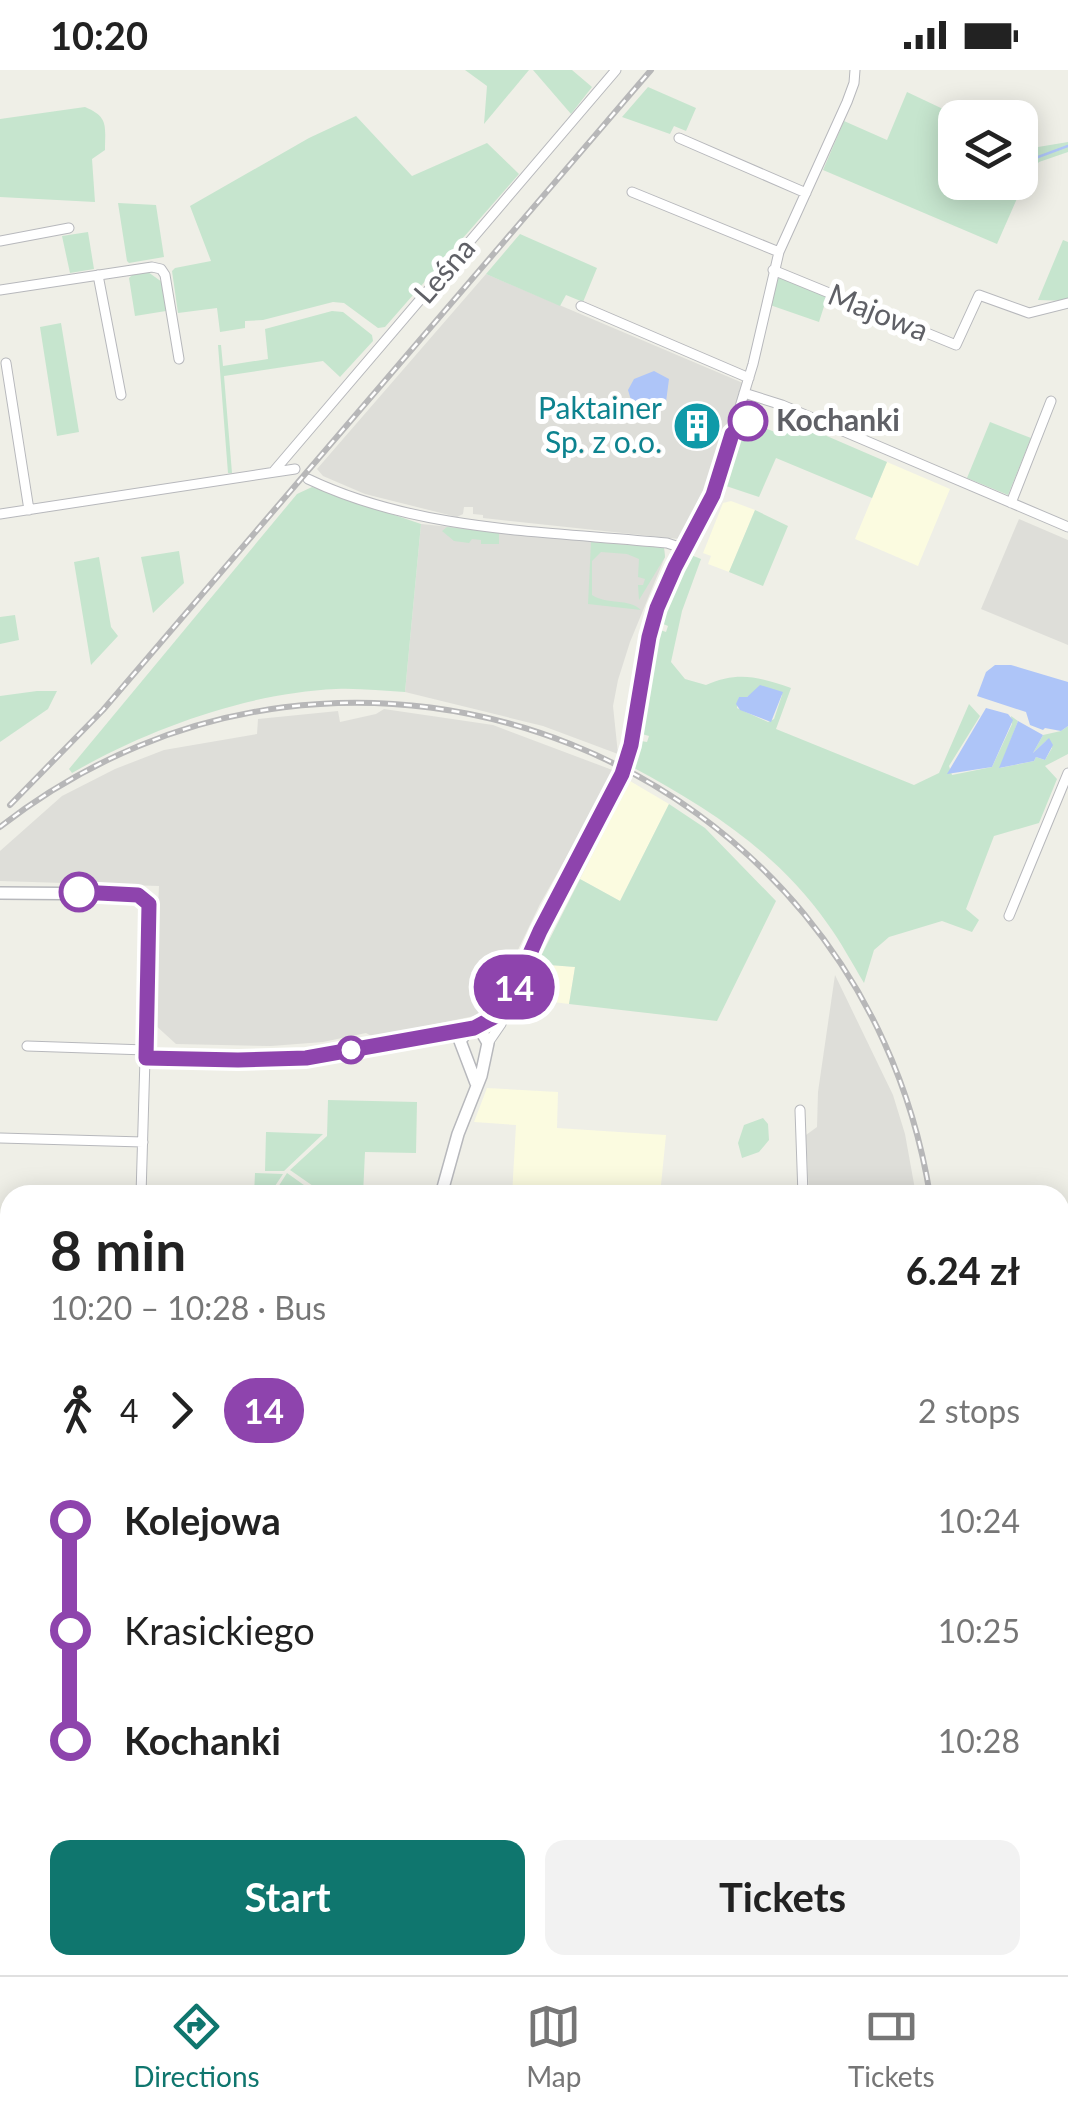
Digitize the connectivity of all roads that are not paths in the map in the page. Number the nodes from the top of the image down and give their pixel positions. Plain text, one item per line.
1 (616, 70) edge
2 (857, 71) edge
3 (679, 138) dead end
4 (632, 192) dead end
5 (806, 193) junction
6 (69, 228) dead end
7 (0, 241) edge
8 (779, 252) junction
9 (773, 270) junction
10 (98, 275) junction
11 (0, 290) edge
12 (1068, 303) edge
13 (581, 306) dead end
14 (180, 359) dead end
15 (6, 364) dead end
16 (749, 378) junction
17 (121, 394) dead end
18 (744, 394) junction
19 (1052, 402) dead end
20 (295, 469) dead end
21 (274, 470) junction
22 (308, 479) dead end
23 (1011, 503) junction
24 (30, 510) junction
25 (0, 514) edge
26 (1068, 527) edge
27 (684, 549) junction
28 (1068, 774) edge
29 (0, 893) edge
30 (1009, 916) dead end
31 (504, 1012) junction
32 (471, 1029) junction
33 (430, 1037) junction
34 (27, 1046) dead end
35 (487, 1046) junction
36 (463, 1051) junction
37 (146, 1054) junction
38 (476, 1084) junction
39 (800, 1110) dead end
40 (0, 1138) edge
41 (143, 1142) junction
42 (141, 1185) edge
43 (444, 1185) edge
44 (802, 1185) edge

1 - 21 street, Leśna
2 - 5 street
3 - 5 street
4 - 8 street
5 - 8 street
6 - 7 street
8 - 9 street
9 - 12 street, Majowa
9 - 16 street
10 - 11 street
10 - 14 street
10 - 17 street
13 - 16 street
15 - 24 street
16 - 18 street
18 - 23 street
18 - 27 street
19 - 23 street
20 - 21 street
21 - 24 street
22 - 27 street
23 - 26 street
24 - 25 street
27 - 31 street
28 - 30 street
29 - 37 street
31 - 32 street
31 - 35 street
32 - 33 street
32 - 35 street
32 - 36 street
33 - 36 street
33 - 37 street
34 - 37 street
35 - 36 street
35 - 38 street
36 - 38 street
37 - 41 street
38 - 43 street
39 - 44 street
40 - 41 street
41 - 42 street

